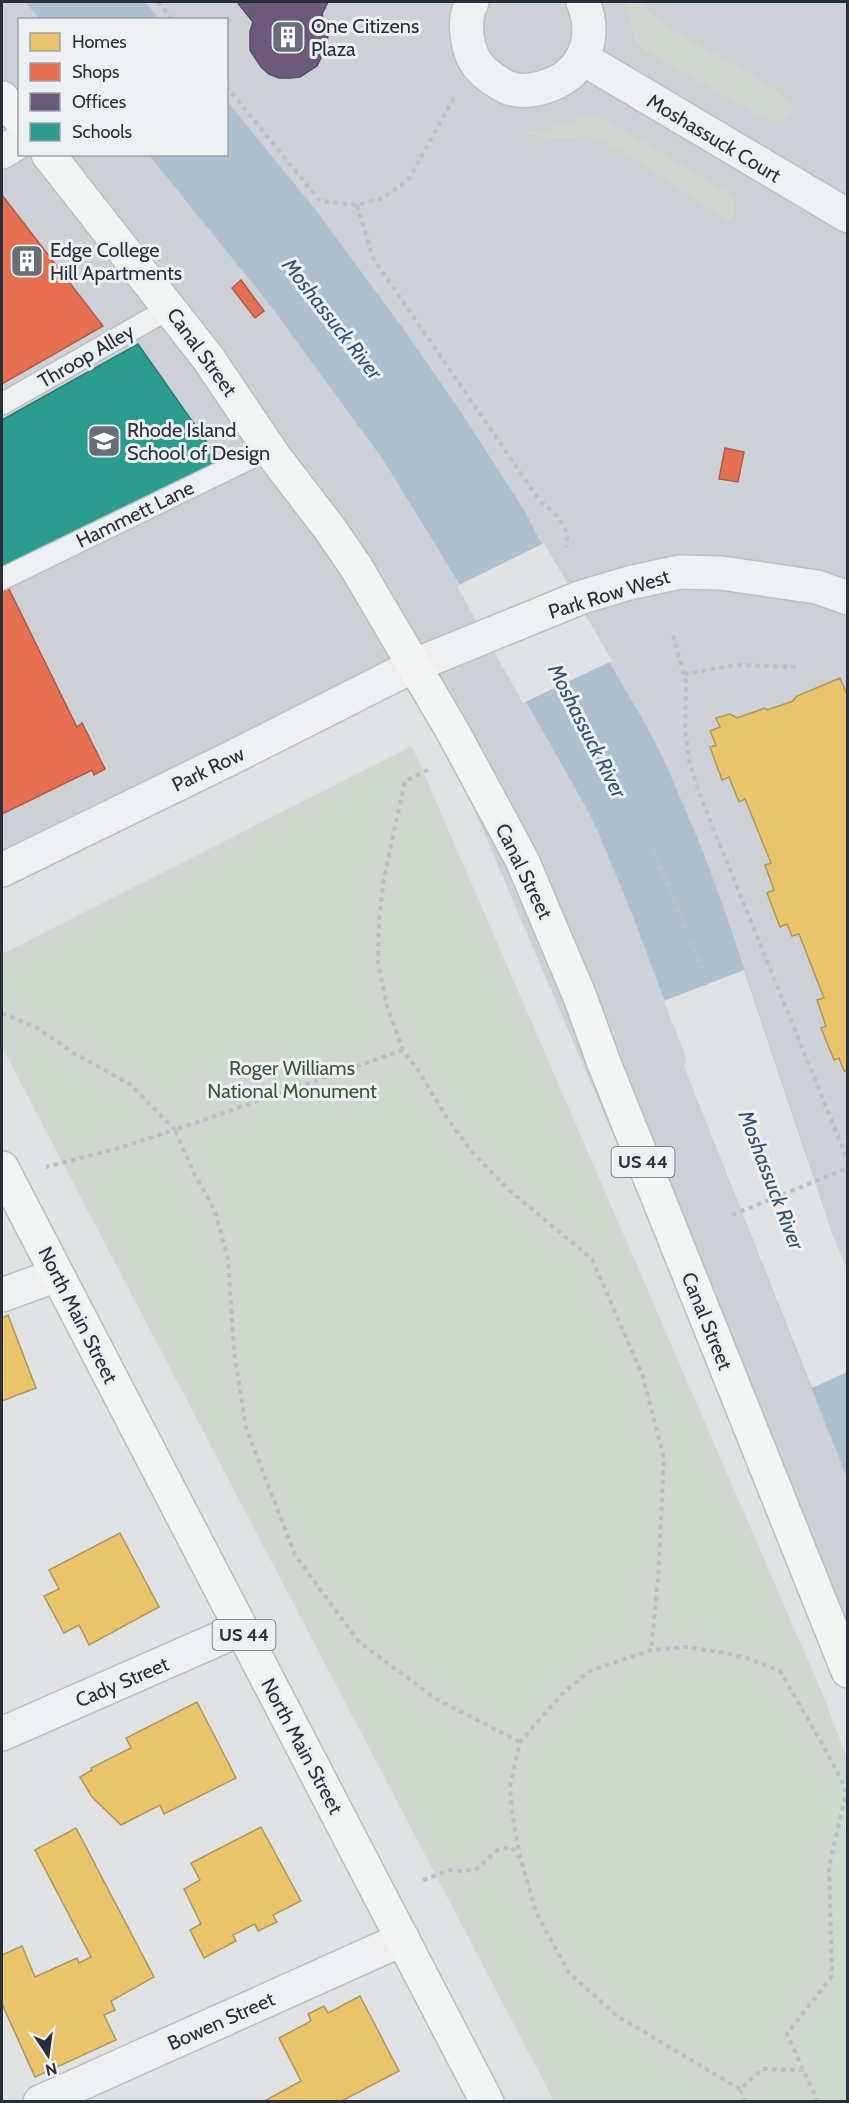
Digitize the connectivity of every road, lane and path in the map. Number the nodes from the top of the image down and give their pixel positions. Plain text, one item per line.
1 (158, 2) edge
2 (472, 2) edge
3 (583, 2) edge
4 (171, 18) edge
5 (582, 58) junction
6 (228, 88) edge
7 (456, 94) dead end
8 (2, 98) edge
9 (18, 117) edge
10 (18, 142) edge
11 (2, 152) edge
12 (50, 156) edge
13 (357, 205) junction
14 (848, 216) edge
15 (170, 308) junction
16 (2, 404) edge
17 (269, 449) junction
18 (567, 547) dead end
19 (2, 579) edge
20 (848, 598) edge
21 (673, 634) dead end
22 (413, 666) junction
23 (796, 667) dead end
24 (684, 674) junction
25 (434, 767) dead end
26 (653, 849) dead end
27 (2, 870) edge
28 (708, 984) dead end
29 (2, 1013) edge
30 (403, 1050) junction
31 (175, 1130) junction
32 (848, 1161) edge
33 (45, 1167) dead end
34 (2, 1168) edge
35 (848, 1168) edge
36 (732, 1215) dead end
37 (57, 1275) junction
38 (2, 1295) edge
39 (241, 1629) junction
40 (651, 1650) junction
41 (848, 1671) edge
42 (2, 1734) edge
43 (520, 1742) junction
44 (847, 1795) edge
45 (520, 1857) junction
46 (423, 1880) dead end
47 (403, 1939) junction
48 (804, 2070) junction
49 (740, 2089) junction
50 (40, 2102) edge
51 (487, 2102) edge
52 (746, 2102) edge
53 (818, 2102) edge

1 - 4 path
2 - 5 street
3 - 5 street
5 - 14 street, Moshassuck Court
6 - 13 path
7 - 13 path
8 - 9 main road
10 - 11 street
12 - 15 main road, Canal Street / US 44
13 - 18 path
15 - 16 lane, Throop Alley
15 - 17 main road, Canal Street / US 44
17 - 19 lane, Hammett Lane
17 - 22 main road, Canal Street / US 44
20 - 22 street, Park Row West
21 - 24 path
22 - 27 street, Park Row
22 - 41 main road, Canal Street / US 44
23 - 24 path
24 - 32 path
25 - 30 path
26 - 28 path
29 - 31 path
30 - 31 path
30 - 40 path
31 - 33 path
31 - 43 path
34 - 37 main road, North Main Street / US 44
35 - 36 path
37 - 38 street
37 - 39 main road, North Main Street / US 44
39 - 42 street, Cady Street
39 - 47 main road, North Main Street / US 44
40 - 43 path
40 - 44 path
43 - 45 path
44 - 48 path
45 - 46 path
45 - 49 path
47 - 50 street, Bowen Street
47 - 51 main road, North Main Street / US 44
48 - 49 path
48 - 53 path
49 - 52 path

